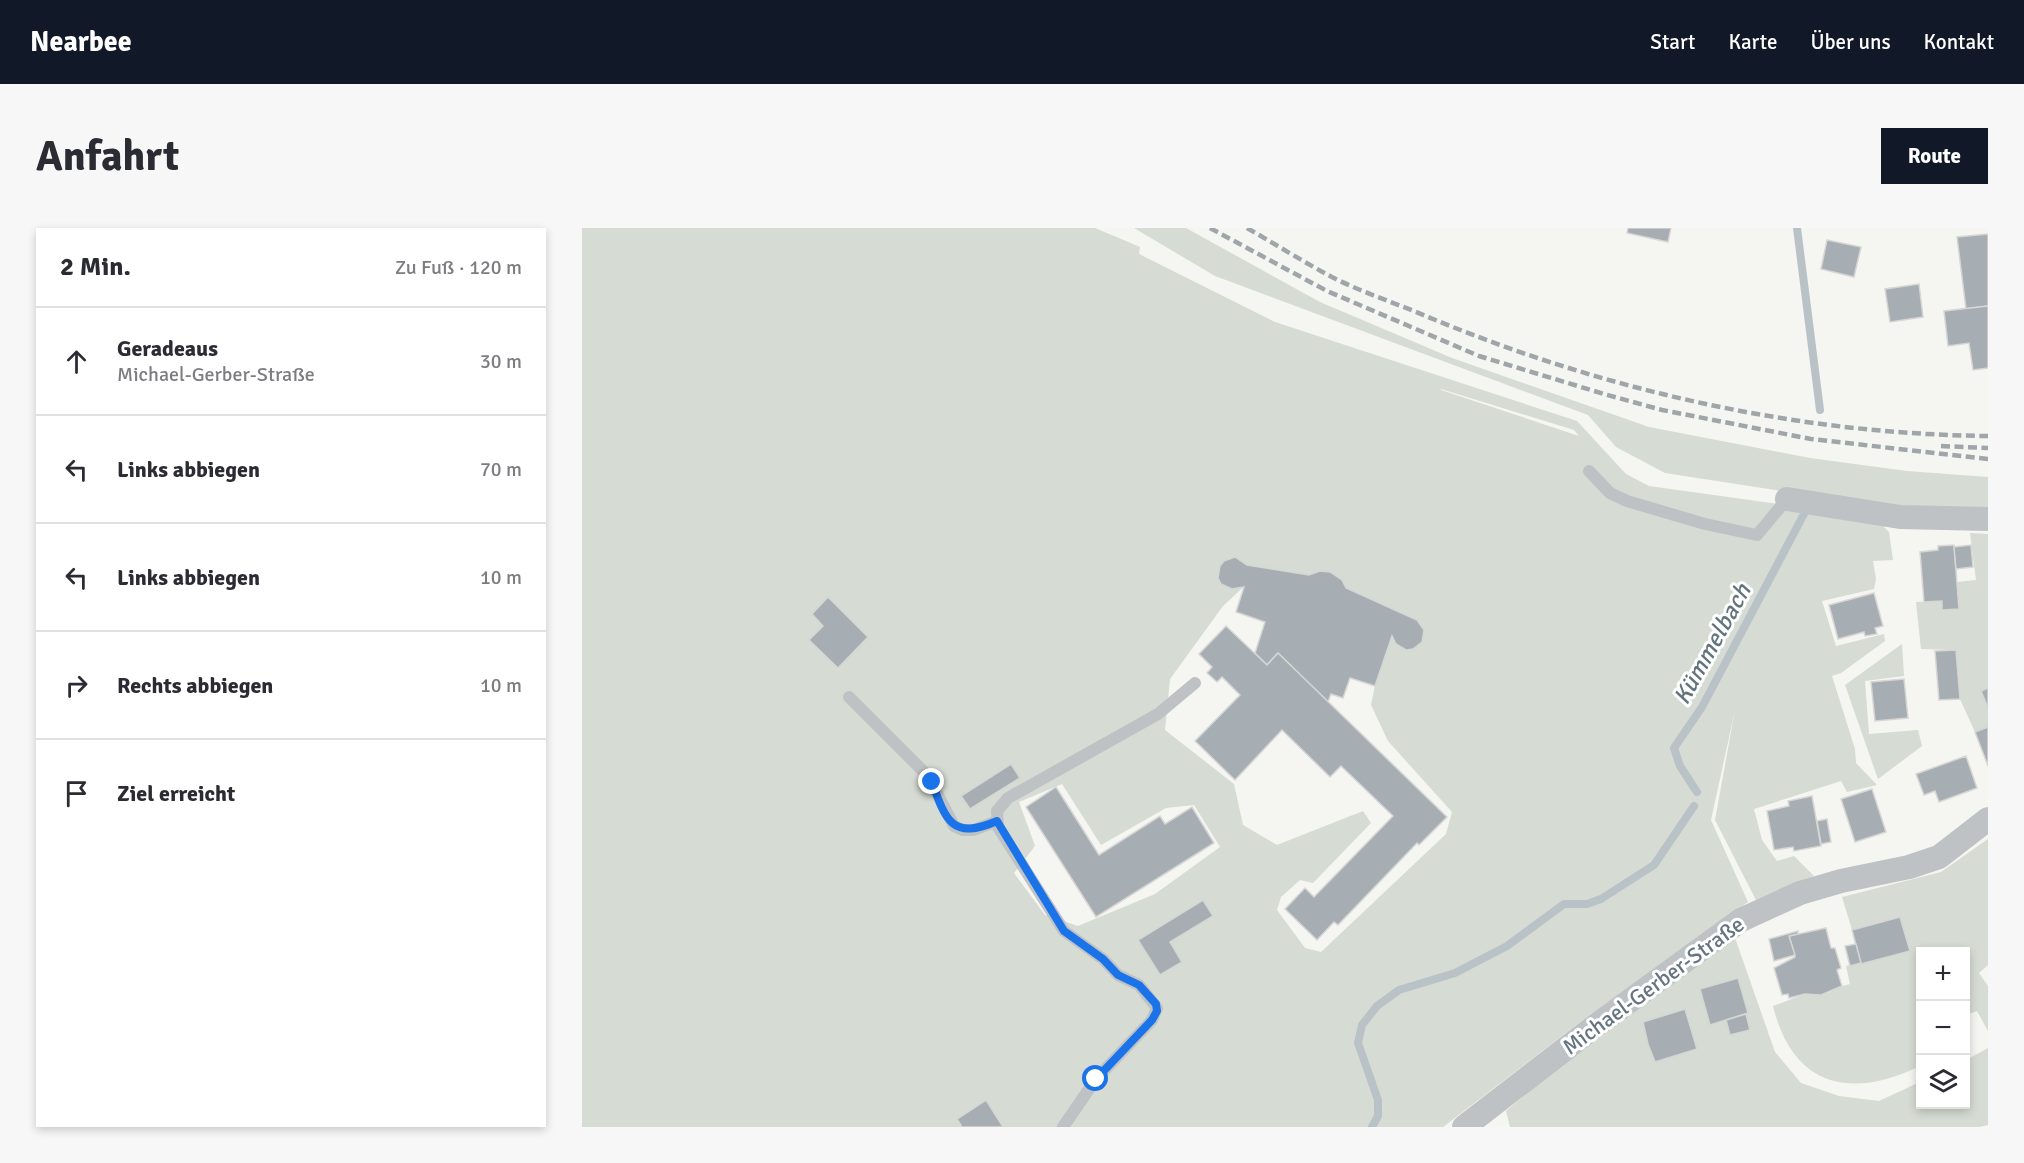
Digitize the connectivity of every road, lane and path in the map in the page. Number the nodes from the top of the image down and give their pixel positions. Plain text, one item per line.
1 (1589, 471) dead end
2 (1787, 499) joint
3 (1988, 519) edge
4 (1195, 683) dead end
5 (849, 697) dead end
6 (1988, 819) edge
7 (997, 821) junction
8 (1063, 1127) edge
9 (1464, 1127) edge

1 - 2 lane
2 - 3 street
4 - 7 lane
5 - 7 lane
6 - 9 street, Michael-Gerber-Straße
7 - 8 lane

